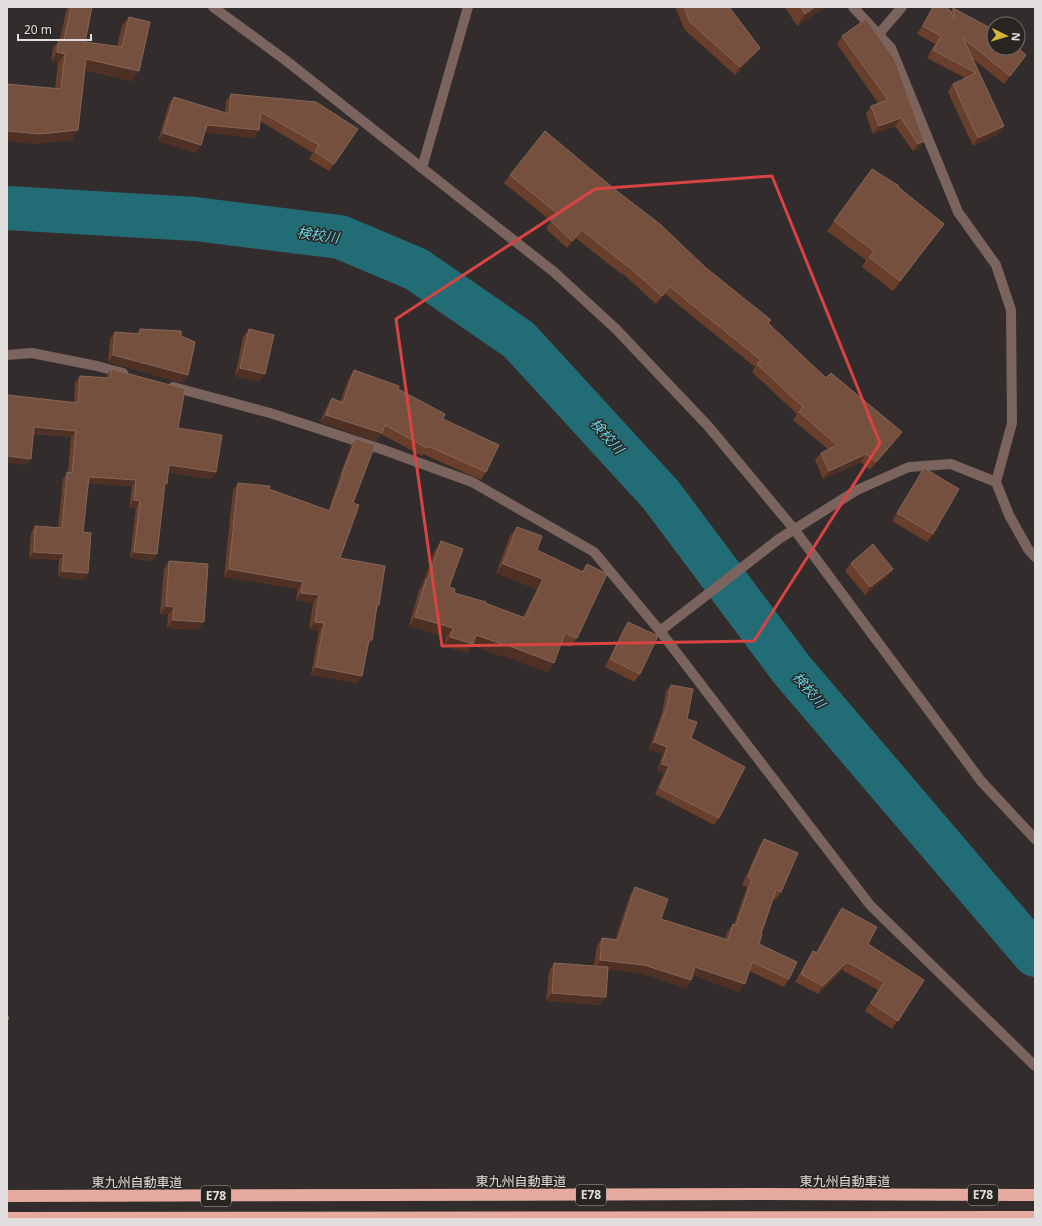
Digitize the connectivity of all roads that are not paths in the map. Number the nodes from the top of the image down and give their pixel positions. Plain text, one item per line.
1 (213, 7) edge
2 (468, 7) edge
3 (853, 7) edge
4 (902, 7) edge
5 (878, 35) junction
6 (422, 168) junction
7 (7, 355) edge
8 (135, 376) edge
9 (165, 384) edge
10 (996, 482) junction
11 (794, 529) junction
12 (1035, 557) edge
13 (660, 631) junction
14 (1035, 839) edge
15 (1035, 1066) edge
16 (1035, 1195) edge
17 (7, 1196) edge
18 (1035, 1217) edge
19 (7, 1218) edge

1 - 6 street
2 - 6 street
3 - 5 street
4 - 5 street
5 - 10 street
6 - 11 street
7 - 8 street
9 - 13 street
10 - 11 street
10 - 12 street
11 - 13 street
11 - 14 street
13 - 15 street
16 - 17 highway, 東九州自動車道 / E78
18 - 19 highway, E78

